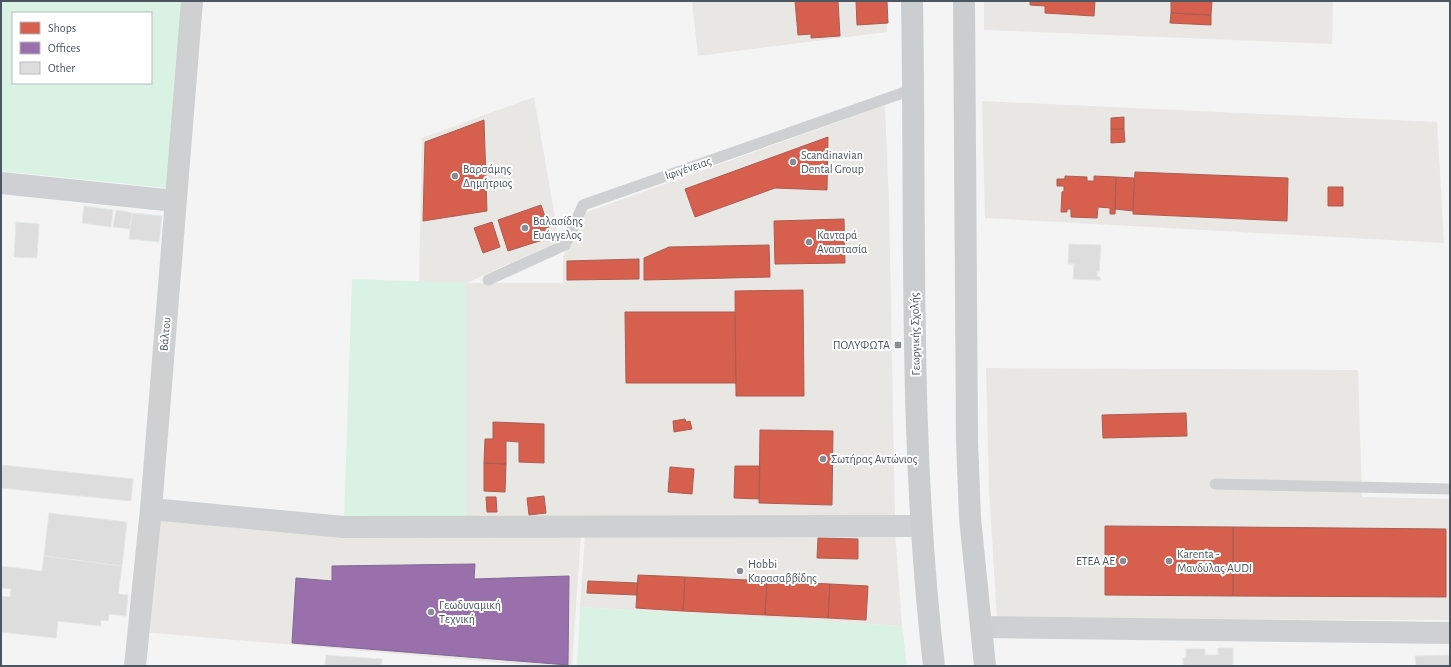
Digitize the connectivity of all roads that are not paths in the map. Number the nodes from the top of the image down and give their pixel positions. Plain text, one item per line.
1 (192, 1) edge
2 (912, 1) edge
3 (964, 1) edge
4 (914, 89) junction
5 (1, 183) edge
6 (176, 201) junction
7 (488, 280) dead end
8 (1215, 484) dead end
9 (1450, 489) edge
10 (151, 509) junction
11 (921, 526) junction
12 (981, 626) junction
13 (1450, 633) edge
14 (135, 666) edge
15 (934, 666) edge
16 (985, 666) edge

1 - 6 street, Βάλτου
2 - 4 main road, Γεωργικής Σχολής
3 - 12 main road
4 - 7 lane, Ιφιγένειας
4 - 11 main road, Γεωργικής Σχολής
5 - 6 street
6 - 10 street, Βάλτου
8 - 9 lane
10 - 11 street
10 - 14 street, Βάλτου
11 - 15 main road, Γεωργικής Σχολής
12 - 13 street
12 - 16 main road

